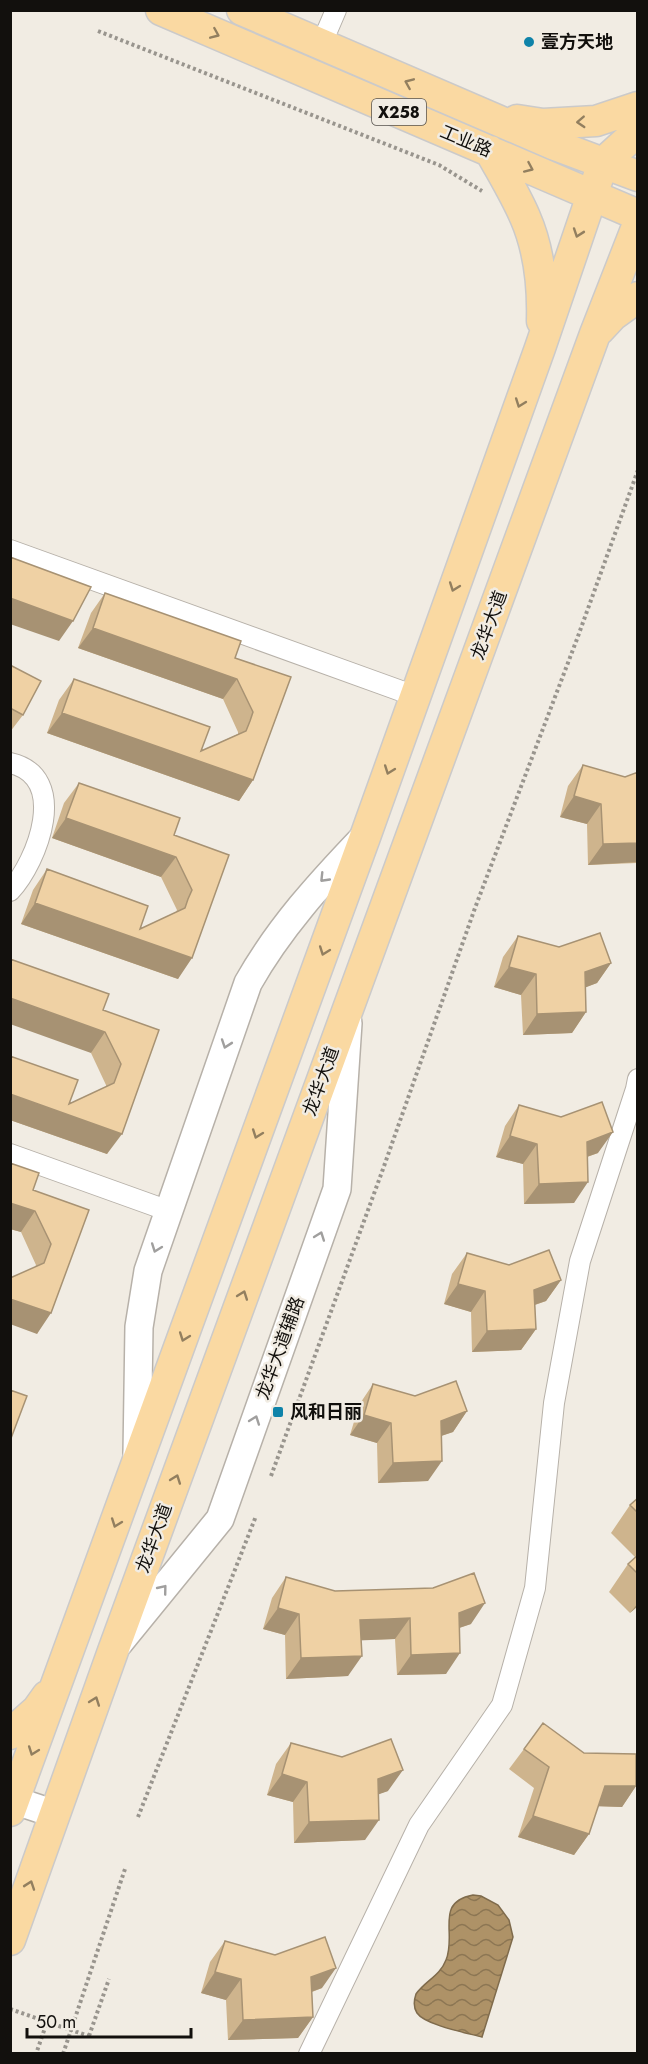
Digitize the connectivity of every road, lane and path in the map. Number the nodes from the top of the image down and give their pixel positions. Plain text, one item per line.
1 (161, 10) edge
2 (242, 10) edge
3 (336, 10) edge
4 (98, 31) dead end
5 (321, 45) junction
6 (464, 106) junction
7 (638, 108) edge
8 (638, 130) edge
9 (490, 151) junction
10 (603, 163) junction
11 (638, 176) edge
12 (592, 196) junction
13 (489, 199) dead end
14 (638, 215) edge
15 (638, 224) edge
16 (638, 297) edge
17 (595, 334) junction
18 (540, 348) junction
19 (638, 470) edge
20 (10, 550) edge
21 (415, 696) junction
22 (10, 763) edge
23 (365, 837) junction
24 (10, 891) edge
25 (349, 1006) junction
26 (638, 1079) edge
27 (10, 1154) edge
28 (169, 1211) junction
29 (136, 1468) junction
30 (271, 1476) dead end
31 (256, 1516) dead end
32 (113, 1651) junction
33 (61, 1676) junction
34 (10, 1734) edge
35 (12, 1808) edge
36 (55, 1814) junction
37 (138, 1817) dead end
38 (125, 1869) dead end
39 (10, 1940) edge
40 (109, 1979) dead end
41 (10, 2009) edge
42 (47, 2022) junction
43 (36, 2054) edge
44 (63, 2054) edge
45 (309, 2054) edge

1 -> 9 main road, 工业路 / X258
2 - 5 main road, 工业路 / X258
3 - 5 street
4 - 13 path
6 -> 5 main road, 工业路 / X258
7 -> 6 main road
6 - 10 main road, 工业路 / X258
8 - 10 main road
9 -> 12 main road, 工业路 / X258
9 - 18 main road
10 - 11 main road, 工业路 / X258
10 - 12 main road
12 - 14 main road, 工业路 / X258
12 -> 18 main road
15 - 17 main road, 龙华大道
16 - 17 main road
17 - 25 main road, 龙华大道
18 -> 21 main road
19 - 30 path
20 - 21 street
21 -> 23 main road
22 - 24 street
23 -> 28 main road
23 -> 29 main road
32 -> 25 main road, 龙华大道
32 -> 25 main road, 龙华大道辅路
26 - 45 street
27 - 28 street
28 -> 29 main road
29 -> 33 main road
31 - 37 path
36 -> 32 main road, 龙华大道
33 - 34 main road
33 -> 35 main road
35 - 36 main road
39 -> 36 main road, 龙华大道
38 - 44 path
40 - 42 path, bridge
41 - 42 path
42 - 43 path

